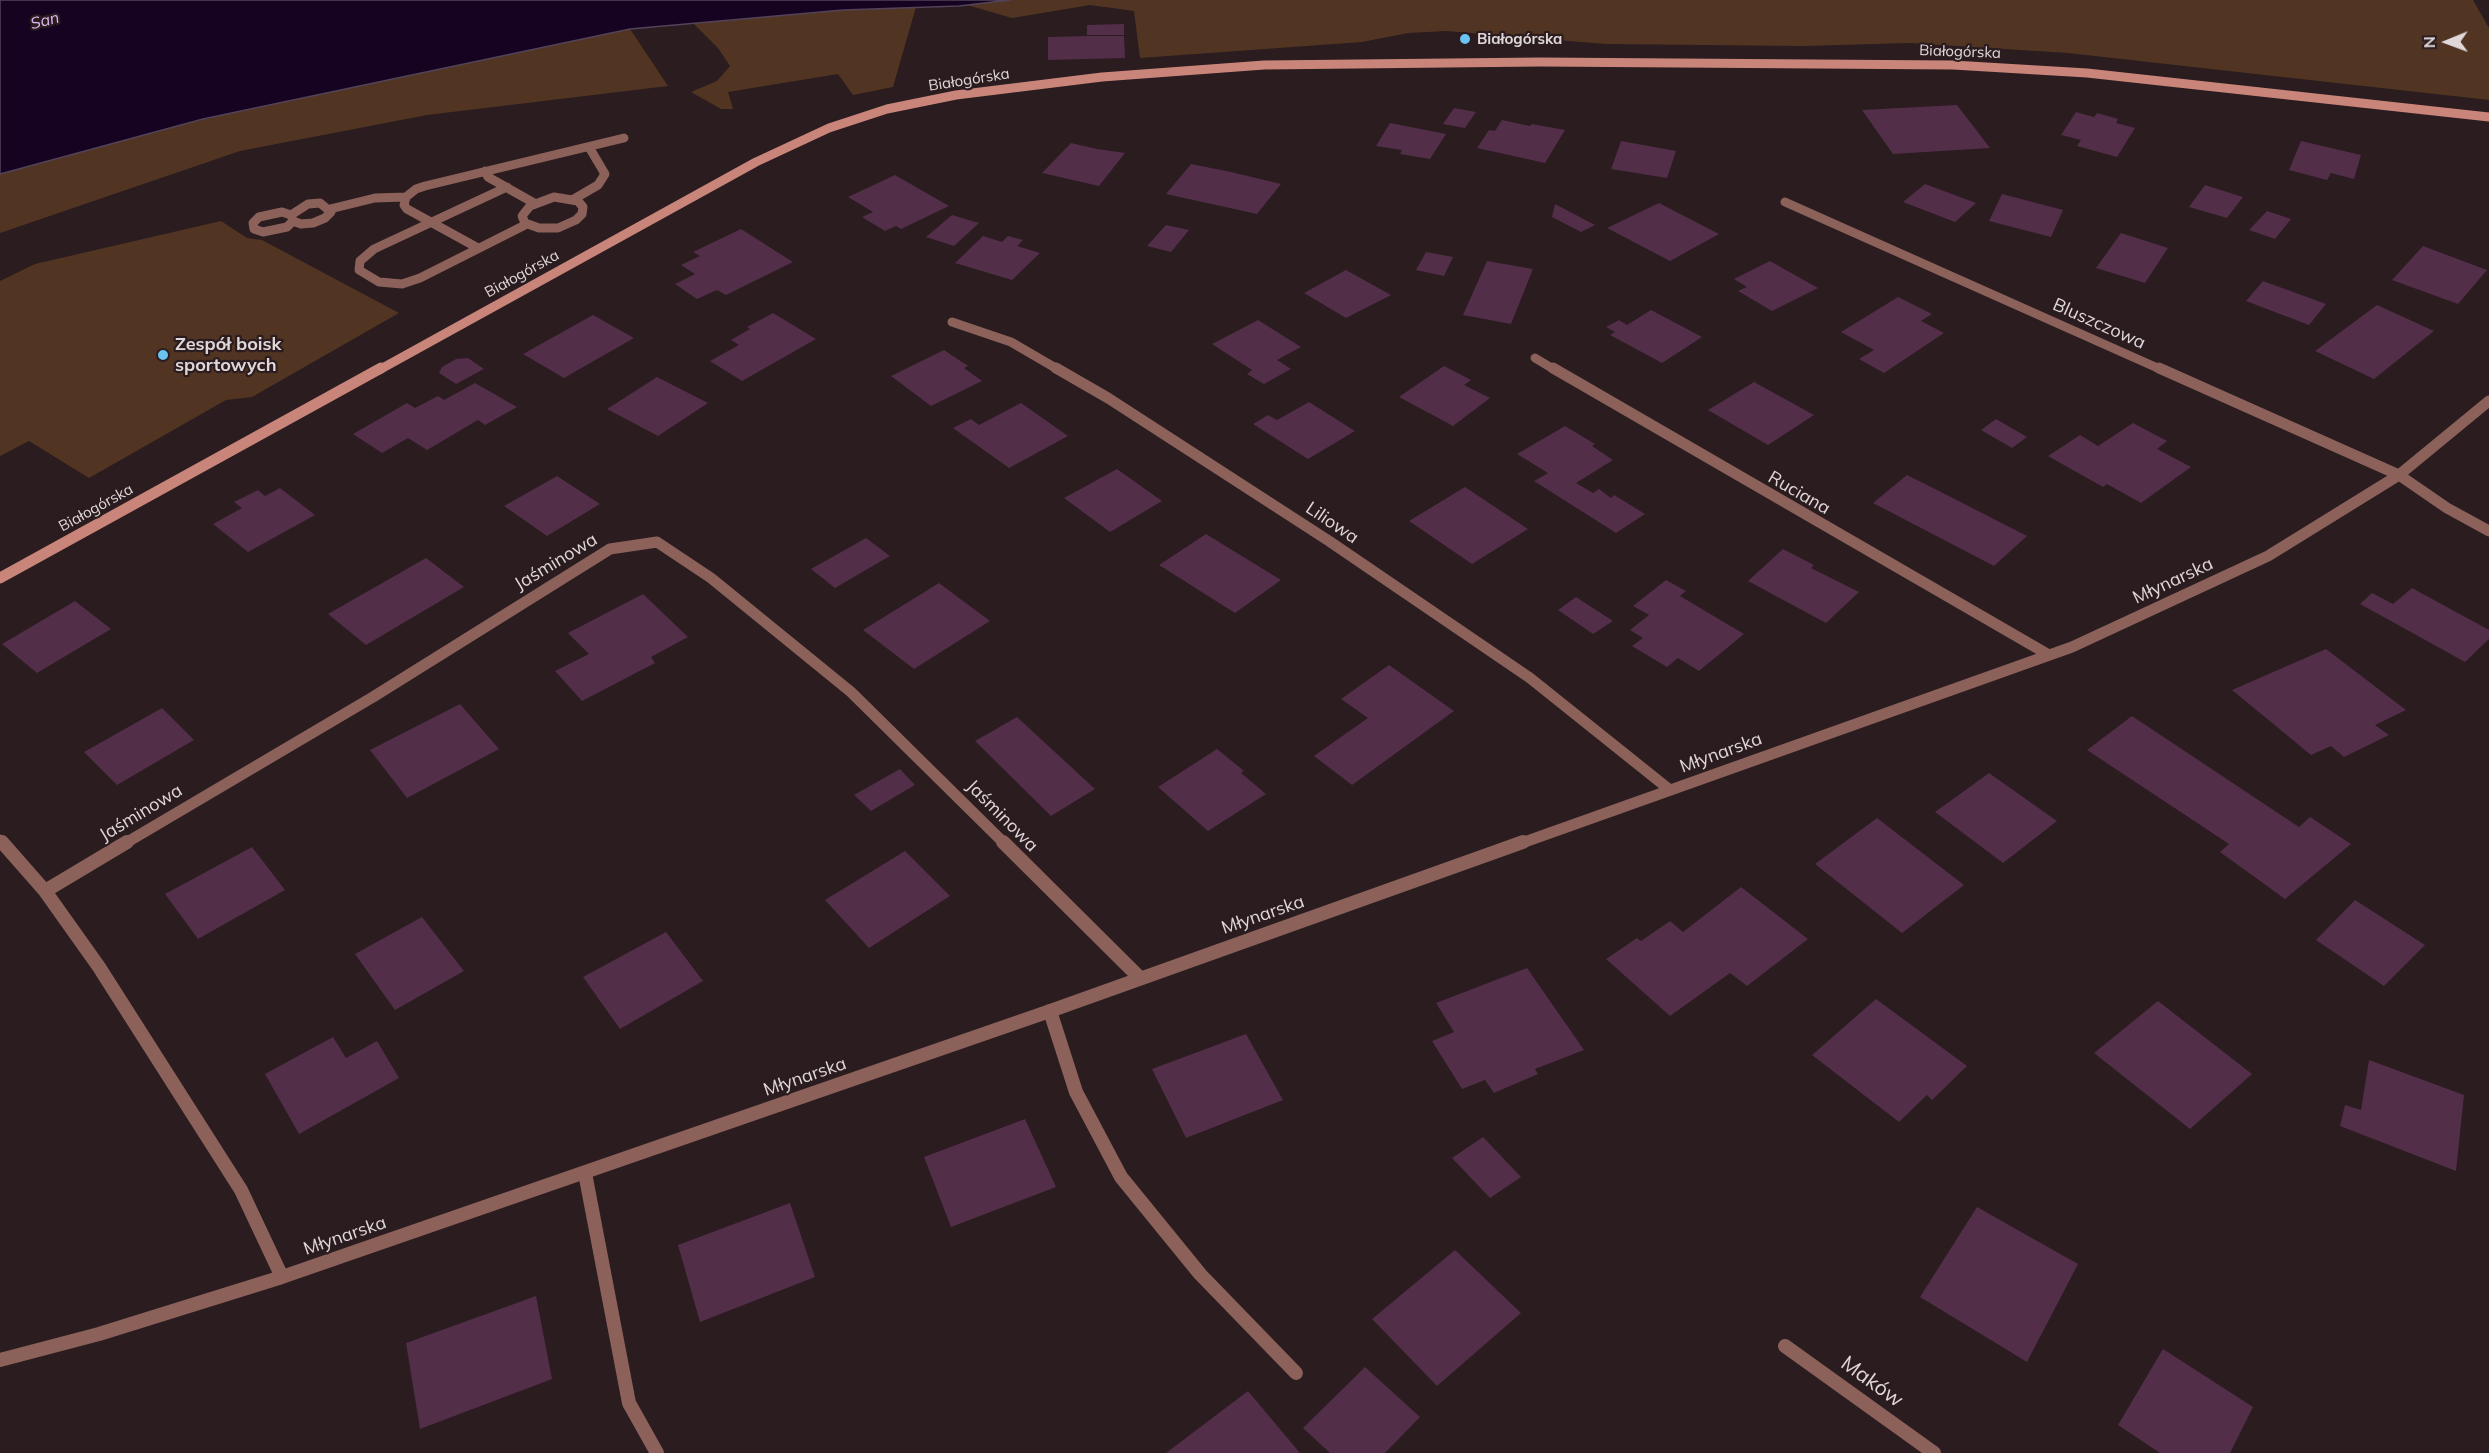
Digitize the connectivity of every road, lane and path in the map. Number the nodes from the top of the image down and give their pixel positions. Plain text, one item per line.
1 (2489, 117) edge
2 (624, 138) dead end
3 (589, 147) junction
4 (485, 171) junction
5 (507, 187) junction
6 (406, 197) junction
7 (574, 199) junction
8 (1785, 202) dead end
9 (534, 203) junction
10 (330, 209) junction
11 (431, 223) junction
12 (527, 224) junction
13 (478, 248) junction
14 (952, 322) dead end
15 (1535, 358) dead end
16 (2489, 401) edge
17 (2399, 475) junction
18 (2489, 531) edge
19 (0, 578) edge
20 (2049, 655) junction
21 (1670, 790) junction
22 (0, 840) edge
23 (45, 891) junction
24 (1140, 978) junction
25 (1050, 1011) junction
26 (585, 1173) junction
27 (282, 1277) junction
28 (1785, 1346) dead end
29 (0, 1360) edge
30 (1296, 1373) dead end
31 (657, 1453) edge
32 (1934, 1453) edge

1 - 19 street, Białogórska
2 - 3 street
3 - 4 street
3 - 7 street
4 - 5 street
4 - 6 street
5 - 9 street
5 - 11 street
6 - 10 street
6 - 11 street
7 - 9 street
7 - 12 street
8 - 17 street, Bluszczowa
9 - 12 street
10 - 10 street
11 - 13 street
11 - 13 street
12 - 13 street
14 - 21 street, Liliowa
15 - 20 street, Ruciana
16 - 17 street, Młynarska
17 - 18 street, Bluszczowa
17 - 20 street, Młynarska
20 - 21 street, Młynarska
21 - 24 street, Młynarska
22 - 23 street
23 - 24 street, Jaśminowa
23 - 27 street
24 - 25 street, Młynarska
25 - 26 street, Młynarska
25 - 30 street
26 - 27 street, Młynarska
26 - 31 street
27 - 29 street, Młynarska
28 - 32 street, Maków

